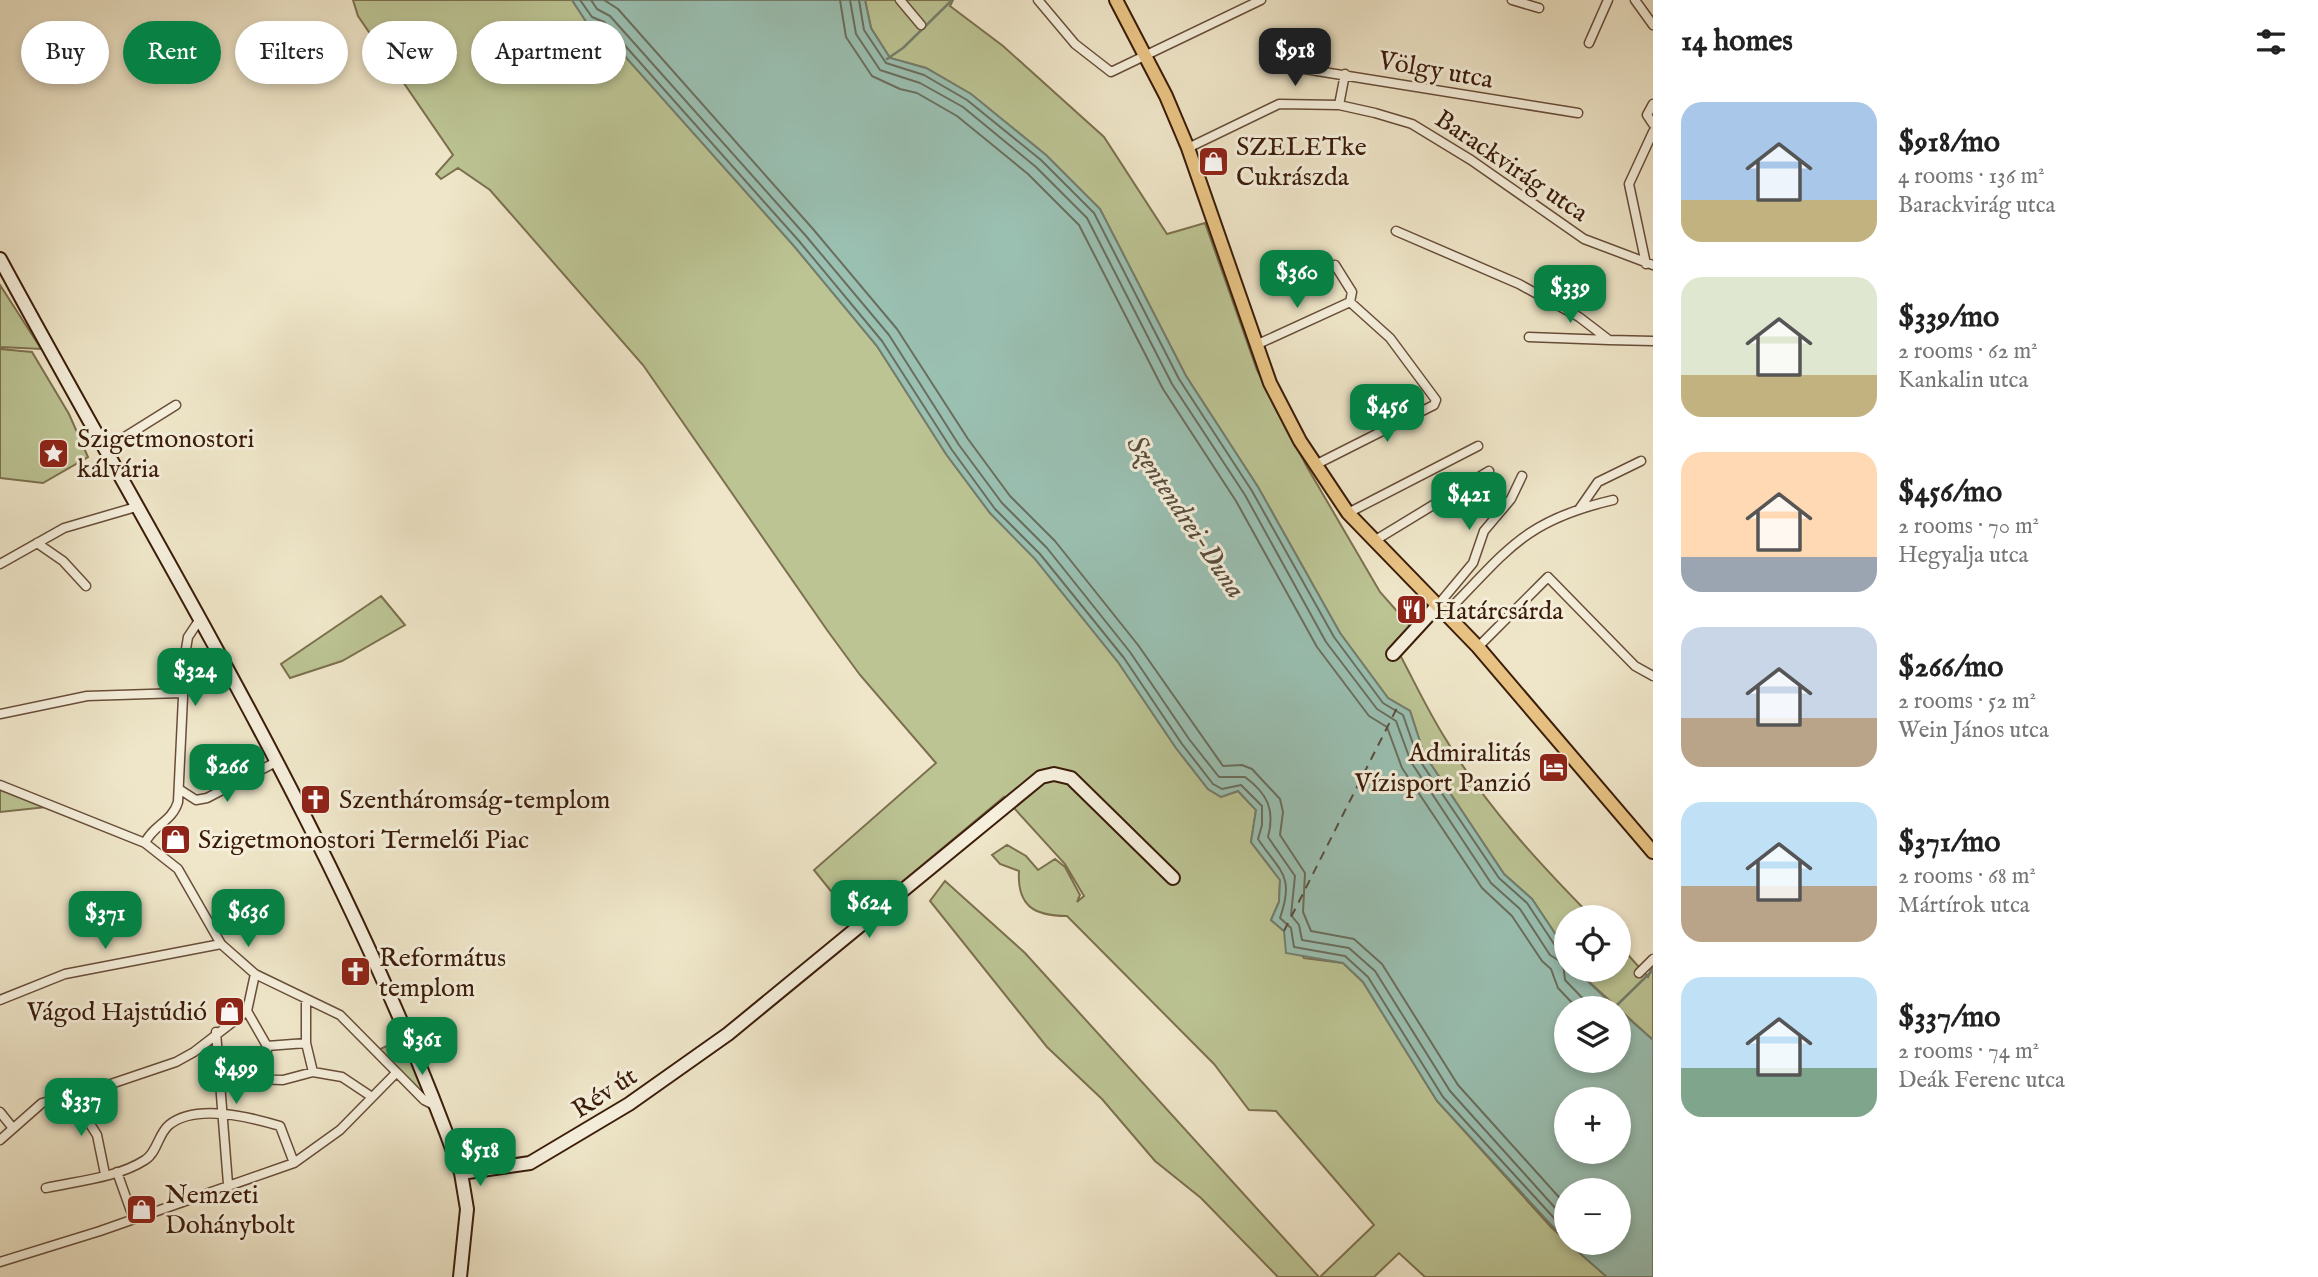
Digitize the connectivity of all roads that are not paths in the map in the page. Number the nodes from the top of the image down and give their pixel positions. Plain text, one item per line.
1 (900, 0) edge
2 (1038, 0) edge
3 (1116, 0) edge
4 (1261, 0) edge
5 (1511, 0) edge
6 (1608, 0) edge
7 (1635, 0) edge
8 (1539, 8) dead end
9 (921, 25) dead end
10 (1653, 25) edge
11 (1589, 43) dead end
12 (1145, 54) junction
13 (1286, 66) dead end
14 (1345, 74) junction
15 (1653, 103) edge
16 (1339, 105) junction
17 (1578, 113) dead end
18 (1653, 124) edge
19 (1653, 132) edge
20 (1188, 148) junction
21 (1396, 231) dead end
22 (0, 259) edge
23 (1335, 265) dead end
24 (1650, 265) edge
25 (1350, 302) junction
26 (1529, 337) dead end
27 (1609, 340) junction
28 (1653, 341) edge
29 (1256, 345) junction
30 (176, 405) dead end
31 (1478, 446) dead end
32 (104, 450) junction
33 (1641, 461) dead end
34 (1315, 465) junction
35 (1489, 471) dead end
36 (1522, 476) dead end
37 (1613, 500) dead end
38 (135, 507) junction
39 (1580, 508) junction
40 (1348, 513) junction
41 (1374, 541) junction
42 (37, 543) junction
43 (0, 564) edge
44 (86, 586) dead end
45 (1442, 609) junction
46 (198, 622) junction
47 (1478, 647) junction
48 (1393, 654) dead end
49 (1653, 676) edge
50 (181, 693) junction
51 (0, 714) edge
52 (276, 762) junction
53 (0, 785) edge
54 (179, 789) junction
55 (145, 843) junction
56 (1653, 852) edge
57 (1173, 878) dead end
58 (221, 944) junction
59 (1653, 960) edge
60 (1639, 973) dead end
61 (255, 974) junction
62 (306, 999) junction
63 (0, 1000) edge
64 (247, 1011) junction
65 (216, 1032) junction
66 (306, 1043) junction
67 (267, 1046) junction
68 (313, 1072) junction
69 (396, 1073) junction
70 (222, 1078) junction
71 (266, 1079) junction
72 (72, 1096) junction
73 (372, 1097) junction
74 (432, 1104) junction
75 (0, 1112) edge
76 (221, 1114) junction
77 (12, 1128) junction
78 (0, 1140) edge
79 (294, 1163) junction
80 (117, 1172) junction
81 (461, 1173) junction
82 (105, 1174) junction
83 (228, 1184) junction
84 (46, 1188) dead end
85 (133, 1217) junction
86 (0, 1262) edge
87 (460, 1277) edge

1 - 9 street
2 - 12 street
3 - 12 main road
4 - 12 street
5 - 8 street
6 - 11 street
7 - 10 street
12 - 20 main road
13 - 14 street, Völgy utca
14 - 16 street
14 - 17 street, Völgy utca
15 - 18 street
16 - 20 street, Barackvirág utca
16 - 24 street, Barackvirág utca
19 - 24 street
20 - 29 main road
21 - 27 street
22 - 32 main road
23 - 25 street
25 - 29 street
25 - 34 street
26 - 27 street
27 - 28 street
29 - 34 main road
30 - 32 street
31 - 40 street
32 - 38 main road
33 - 39 street
34 - 40 main road
35 - 41 street
36 - 45 street
37 - 39 street
38 - 42 street
38 - 46 main road
39 - 45 street
40 - 41 main road
41 - 45 main road
42 - 43 street
42 - 44 street
45 - 47 main road
45 - 48 main road
46 - 50 street
46 - 52 main road
47 - 49 street
47 - 56 main road
50 - 51 street
50 - 54 street
52 - 54 street
52 - 74 main road
53 - 55 street
54 - 55 street
55 - 58 street
57 - 81 main road, Rév út
58 - 61 street
58 - 63 street
59 - 60 street
61 - 62 street
61 - 64 street
62 - 66 street
62 - 69 street
64 - 65 street
64 - 67 street
65 - 70 street
65 - 72 street
66 - 67 street
66 - 68 street
67 - 71 street
68 - 71 street
68 - 73 street
69 - 73 street
69 - 74 street
70 - 71 street
70 - 76 street
72 - 77 street
72 - 82 street
73 - 79 street
74 - 81 main road
75 - 77 street
76 - 79 street
76 - 80 street
76 - 83 street
77 - 78 street
79 - 83 street
80 - 82 street
80 - 85 street
81 - 87 main road
82 - 84 street
83 - 85 street
85 - 86 street

